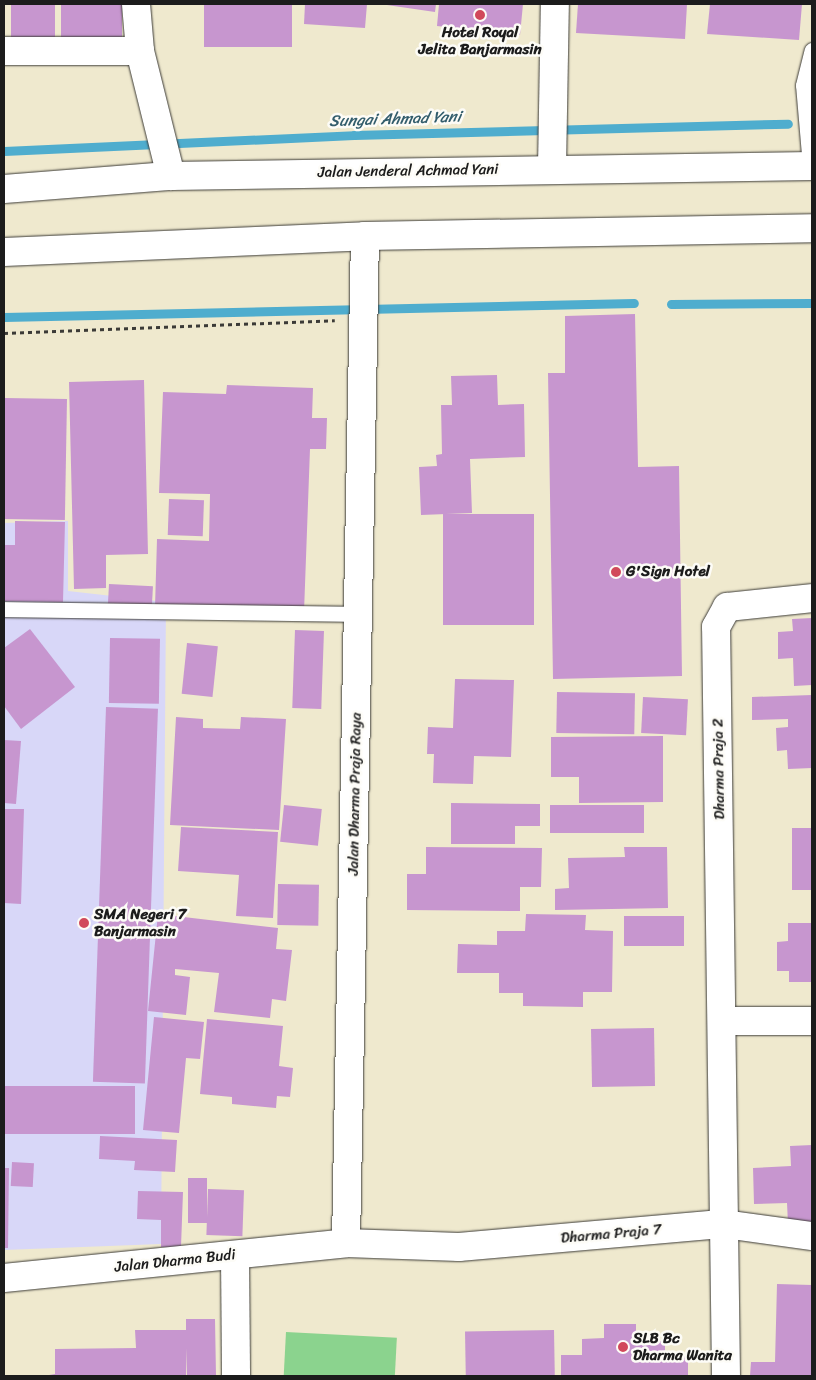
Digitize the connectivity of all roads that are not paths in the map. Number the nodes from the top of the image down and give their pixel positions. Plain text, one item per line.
1 (136, 4) edge
2 (555, 4) edge
3 (812, 50) edge
4 (4, 51) edge
5 (140, 51) junction
6 (166, 152) junction
7 (552, 155) junction
8 (811, 166) edge
9 (4, 189) edge
10 (812, 228) edge
11 (364, 244) junction
12 (4, 252) edge
13 (812, 598) edge
14 (4, 609) edge
15 (358, 614) junction
16 (723, 1021) junction
17 (812, 1021) edge
18 (724, 1224) junction
19 (812, 1236) edge
20 (346, 1243) junction
21 (235, 1256) junction
22 (4, 1278) edge
23 (236, 1376) edge
24 (726, 1376) edge

1 - 5 main road
2 - 7 main road
3 - 8 lane
4 - 5 main road
5 - 6 main road
6 - 7 main road, Jalan Jenderal Achmad Yani
6 - 9 main road, Jalan Jenderal Achmad Yani
7 - 8 main road, Jalan Jenderal Achmad Yani
10 - 11 main road
11 - 12 main road
11 - 15 main road, Jalan Dharma Praja Raya
13 - 16 main road, Dharma Praja 2
14 - 15 lane
15 - 20 main road, Jalan Dharma Praja Raya
16 - 17 main road
16 - 18 main road, Dharma Praja 2
18 - 19 main road, Dharma Praja 7
18 - 20 main road, Dharma Praja 7
18 - 24 main road
20 - 21 main road, Jalan Dharma Budi
21 - 22 main road, Jalan Dharma Budi
21 - 23 main road

